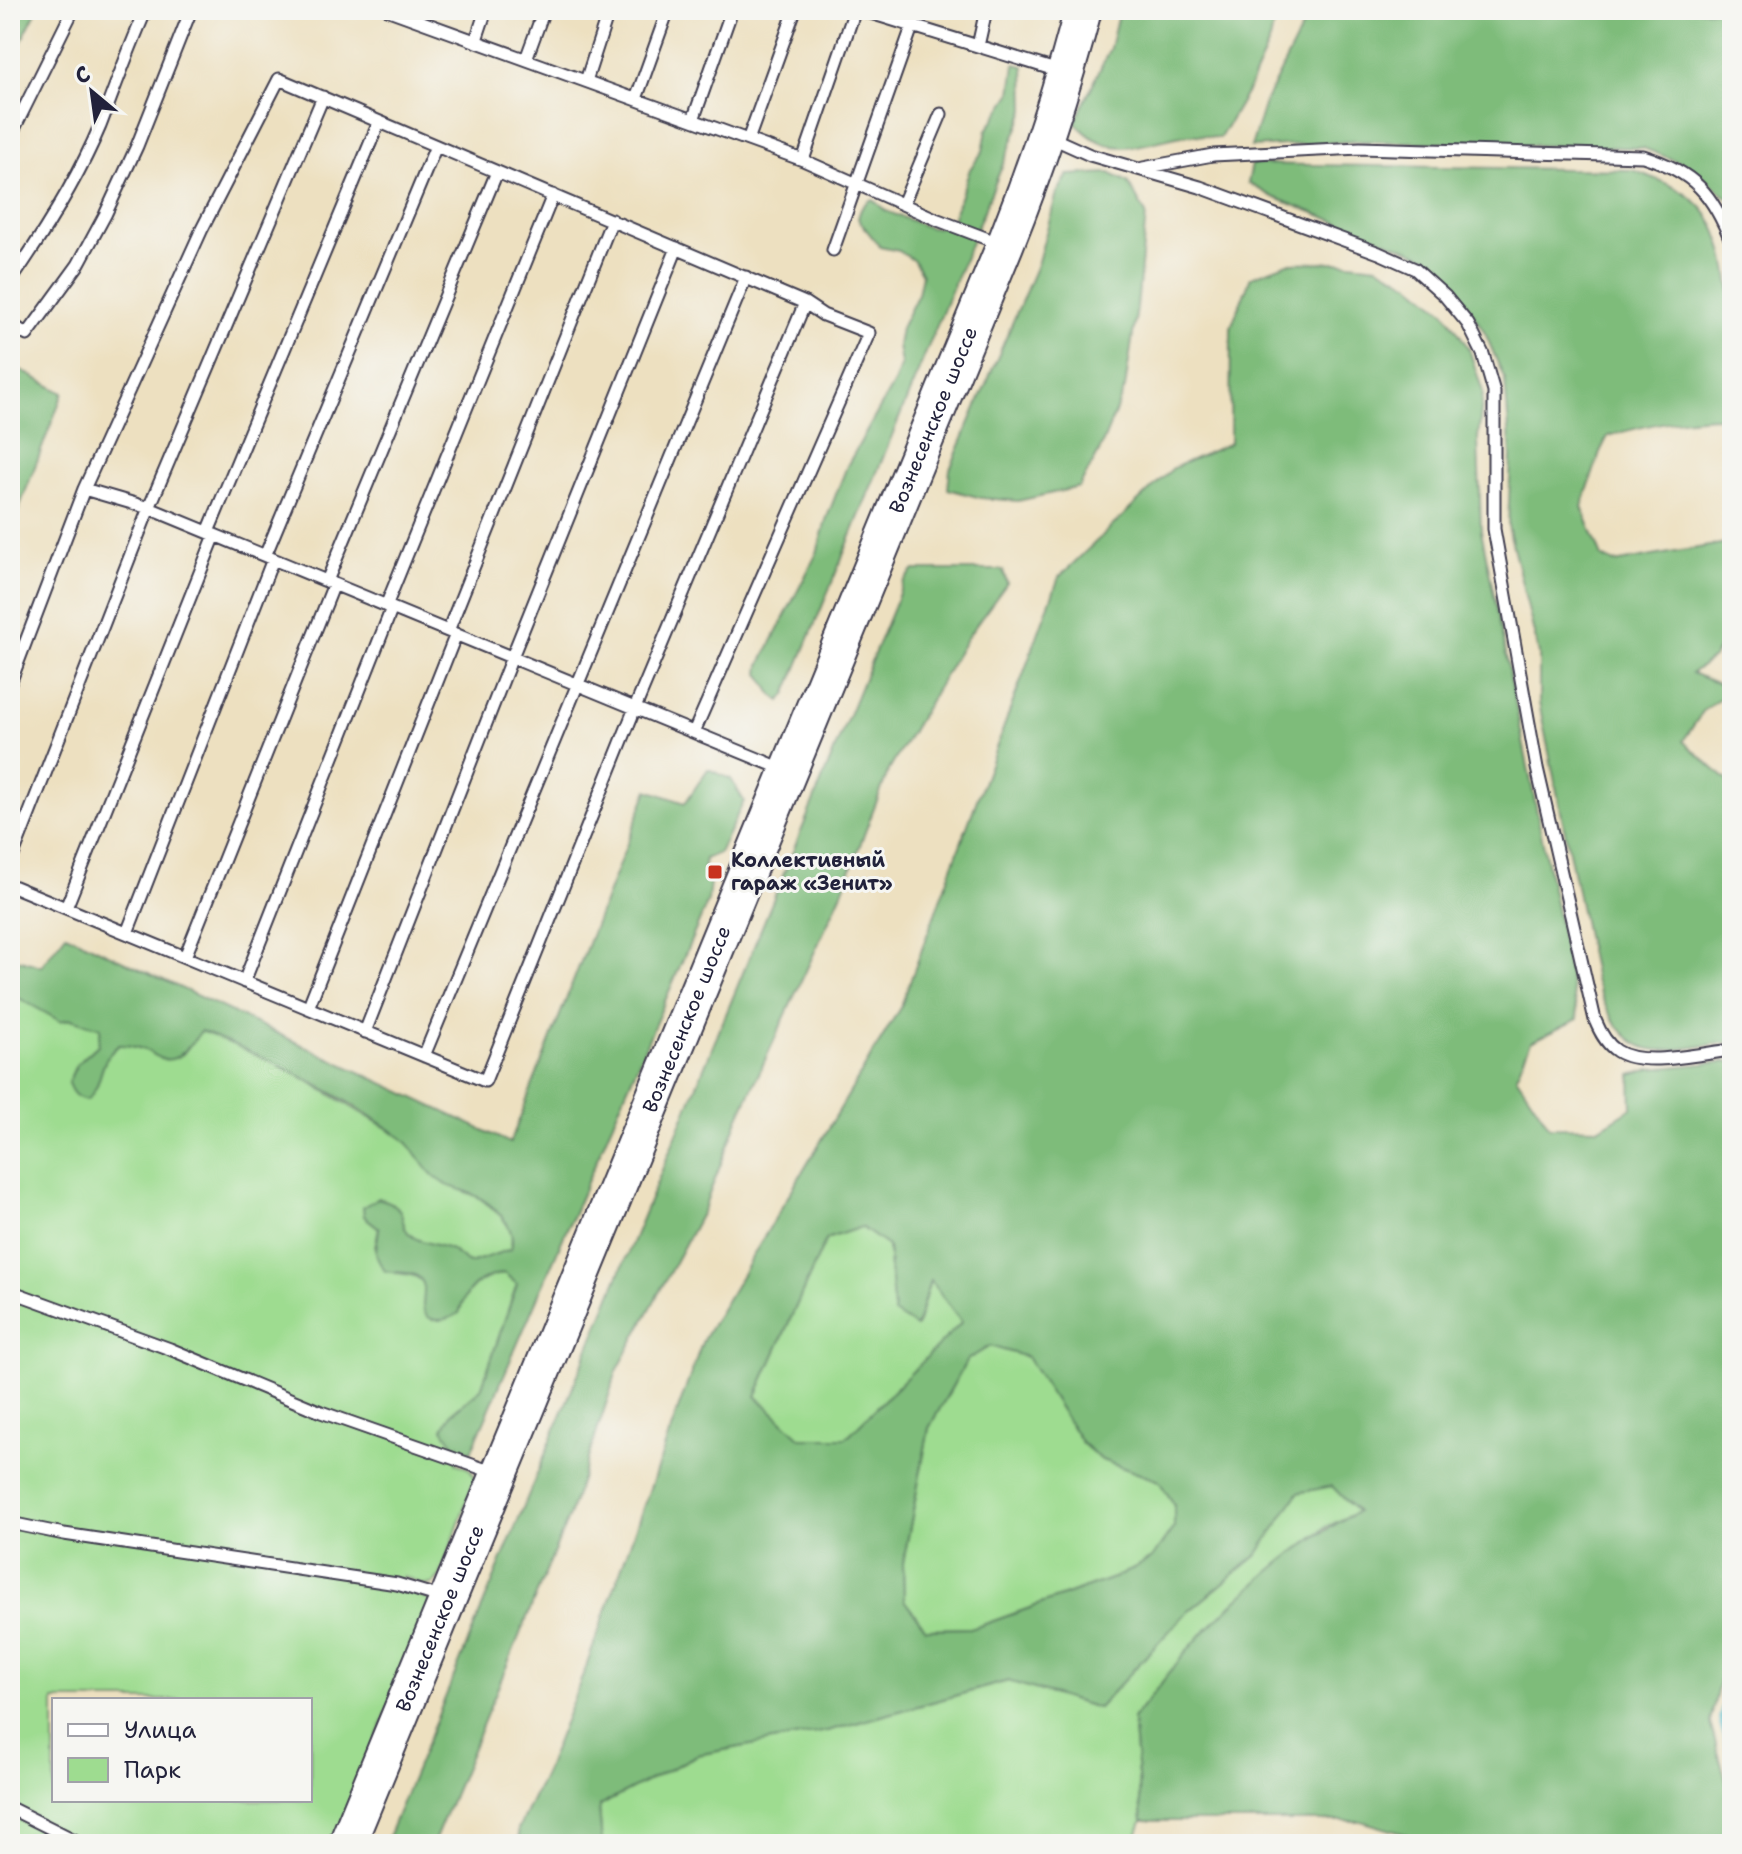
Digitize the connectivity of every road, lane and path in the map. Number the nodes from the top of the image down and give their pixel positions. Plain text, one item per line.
1 (73, 10) edge
2 (146, 10) edge
3 (191, 10) edge
4 (389, 10) edge
5 (486, 10) edge
6 (544, 10) edge
7 (609, 10) edge
8 (668, 10) edge
9 (732, 10) edge
10 (795, 10) edge
11 (858, 10) edge
12 (918, 10) edge
13 (986, 10) edge
14 (1083, 10) edge
15 (422, 16) edge
16 (913, 26) junction
17 (476, 40) junction
18 (978, 46) junction
19 (526, 59) junction
20 (1067, 73) junction
21 (586, 81) junction
22 (323, 97) junction
23 (636, 99) junction
24 (941, 114) dead end
25 (693, 120) junction
26 (379, 122) junction
27 (1045, 136) junction
28 (10, 137) edge
29 (748, 140) junction
30 (436, 146) junction
31 (803, 160) junction
32 (1138, 169) junction
33 (497, 172) junction
34 (857, 183) junction
35 (553, 195) junction
36 (903, 204) junction
37 (612, 220) junction
38 (1732, 243) edge
39 (1005, 245) junction
40 (677, 248) junction
41 (833, 250) dead end
42 (746, 277) junction
43 (10, 282) edge
44 (805, 303) junction
45 (10, 323) edge
46 (84, 489) junction
47 (149, 508) junction
48 (211, 534) junction
49 (269, 557) junction
50 (330, 582) junction
51 (389, 607) junction
52 (452, 632) junction
53 (512, 657) junction
54 (10, 683) edge
55 (576, 683) junction
56 (635, 708) junction
57 (694, 732) junction
58 (789, 772) junction
59 (10, 863) edge
60 (10, 885) edge
61 (66, 908) junction
62 (127, 933) junction
63 (185, 957) junction
64 (244, 982) junction
65 (308, 1008) junction
66 (365, 1032) junction
67 (1732, 1050) edge
68 (424, 1056) junction
69 (10, 1291) edge
70 (500, 1474) junction
71 (10, 1523) edge
72 (448, 1599) junction
73 (10, 1808) edge
74 (82, 1844) edge
75 (347, 1844) edge

1 - 28 lane
2 - 43 lane
3 - 45 lane
4 - 15 lane
5 - 17 lane
6 - 19 lane
7 - 21 lane
8 - 23 lane
9 - 25 lane
10 - 29 lane
11 - 16 lane
11 - 31 lane
12 - 16 lane
13 - 18 lane
14 - 20 main road, Вознесенское шоссе
15 - 17 lane
16 - 18 lane
16 - 34 lane
17 - 19 lane
18 - 20 lane
19 - 21 lane
20 - 27 main road, Вознесенское шоссе
21 - 23 lane
22 - 26 lane
22 - 46 lane
22 - 47 lane
23 - 25 lane
24 - 36 lane
25 - 29 lane
26 - 30 lane
26 - 48 lane
27 - 32 lane
27 - 39 main road, Вознесенское шоссе
29 - 31 lane
30 - 33 lane
30 - 49 lane
31 - 34 lane
32 - 38 lane
32 - 67 lane
33 - 35 lane
33 - 50 lane
34 - 36 lane
34 - 41 lane
35 - 37 lane
35 - 51 lane
36 - 39 lane
37 - 40 lane
37 - 52 lane
39 - 58 main road, Вознесенское шоссе
40 - 42 lane
40 - 53 lane
42 - 44 lane
42 - 55 lane
44 - 56 lane
44 - 57 lane
46 - 47 lane
46 - 54 lane
47 - 48 lane
47 - 59 lane
48 - 49 lane
48 - 61 lane
49 - 50 lane
49 - 62 lane
50 - 51 lane
50 - 63 lane
51 - 52 lane
51 - 64 lane
52 - 53 lane
52 - 65 lane
53 - 55 lane
53 - 66 lane
55 - 56 lane
55 - 68 lane
56 - 57 lane
56 - 68 lane
57 - 58 lane
58 - 70 main road, Вознесенское шоссе
60 - 61 lane
61 - 62 lane
62 - 63 lane
63 - 64 lane
64 - 65 lane
65 - 66 lane
66 - 68 lane
69 - 70 lane
70 - 72 main road, Вознесенское шоссе
71 - 72 lane
72 - 75 main road, Вознесенское шоссе
73 - 74 lane

